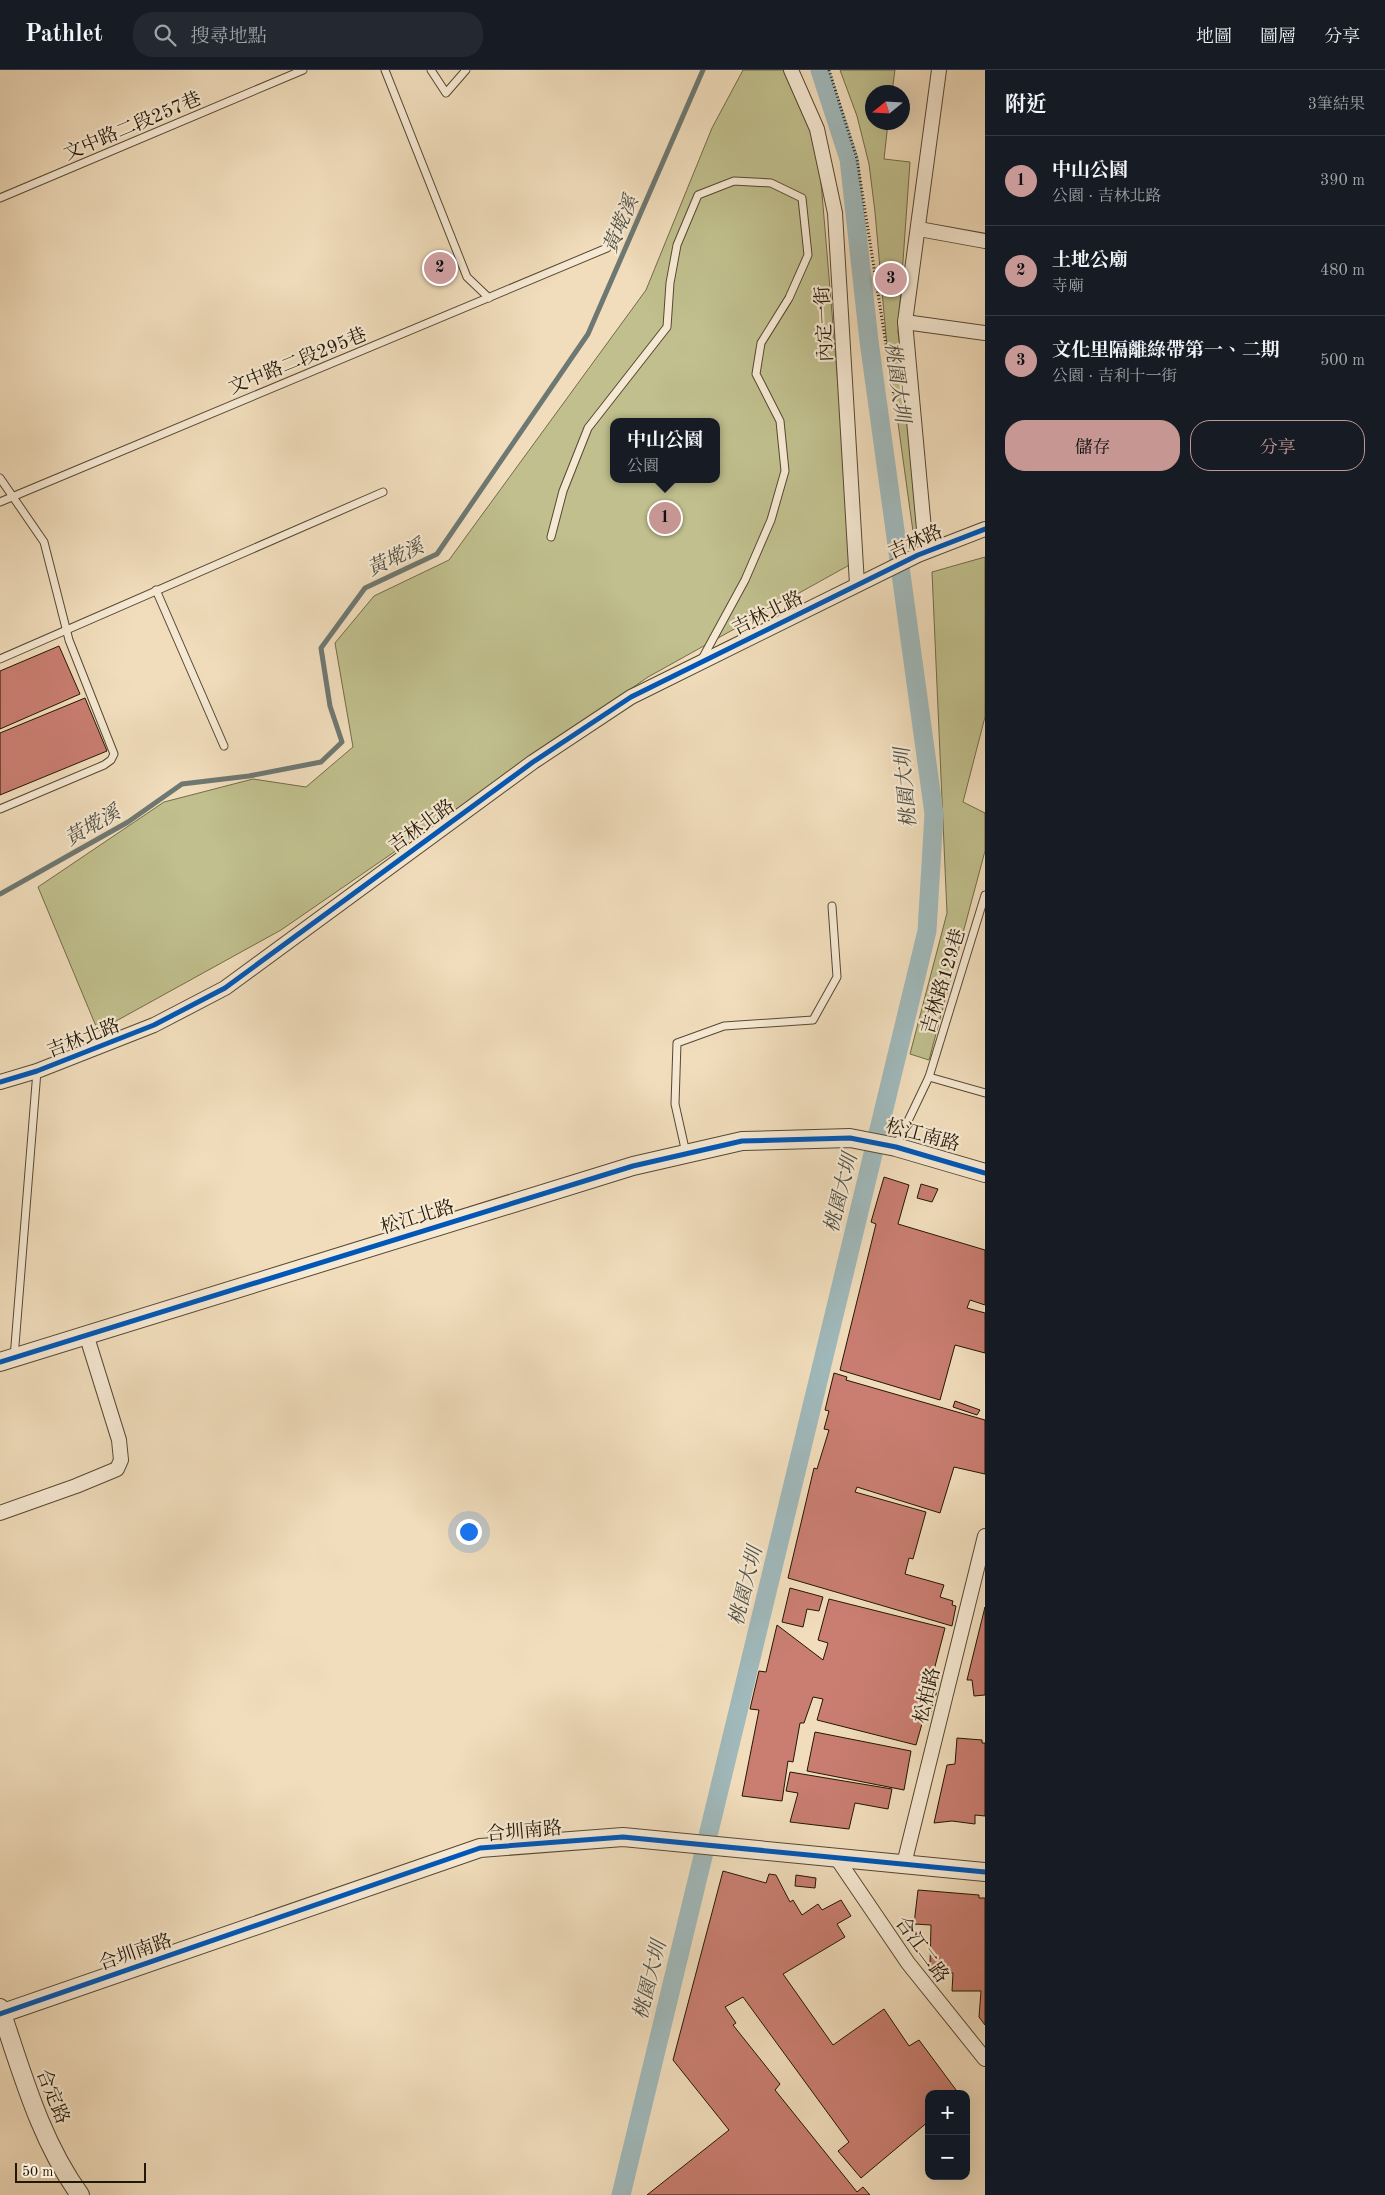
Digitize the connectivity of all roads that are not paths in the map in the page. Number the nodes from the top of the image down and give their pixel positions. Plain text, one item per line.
1 (303, 70) edge
2 (385, 70) edge
3 (431, 70) edge
4 (466, 70) edge
5 (790, 70) edge
6 (939, 70) edge
7 (0, 198) edge
8 (919, 229) junction
9 (985, 241) edge
10 (607, 248) dead end
11 (489, 298) junction
12 (905, 322) junction
13 (985, 333) edge
14 (0, 478) edge
15 (382, 492) dead end
16 (12, 496) junction
17 (0, 502) edge
18 (985, 529) edge
19 (551, 537) dead end
20 (926, 551) junction
21 (857, 584) junction
22 (156, 590) junction
23 (66, 629) junction
24 (0, 658) edge
25 (700, 662) junction
26 (224, 746) dead end
27 (0, 809) edge
28 (985, 895) edge
29 (832, 906) dead end
30 (37, 1071) junction
31 (930, 1077) junction
32 (0, 1082) edge
33 (985, 1093) edge
34 (850, 1138) joint
35 (891, 1146) junction
36 (686, 1154) junction
37 (985, 1174) edge
38 (86, 1334) junction
39 (7, 1360) edge
40 (0, 1513) edge
41 (985, 1536) edge
42 (836, 1857) junction
43 (904, 1864) junction
44 (985, 1872) edge
45 (1, 2012) edge
46 (985, 2059) edge
47 (80, 2195) edge

1 - 7 lane, 文中路二段257巷
2 - 11 lane
3 - 4 lane
5 - 21 street, 內定一街
6 - 8 street
8 - 9 street
8 - 12 street
10 - 11 lane, 文中路二段295巷
11 - 16 lane, 文中路二段295巷
12 - 13 street
12 - 20 street
14 - 16 lane
15 - 22 lane
16 - 17 lane, 文中路二段295巷
16 - 23 lane
18 - 20 street, 吉林路
19 - 25 lane
20 - 21 street, 吉林路
21 - 25 street, 吉林北路
22 - 23 lane
22 - 26 lane
23 - 24 lane
23 - 27 lane
25 - 30 street, 吉林北路
28 - 31 lane, 吉林路129巷
29 - 36 lane
30 - 32 street, 吉林北路
30 - 39 lane
31 - 33 lane
31 - 35 lane, 吉林路129巷
34 - 35 street, 松江南路
34 - 36 street, 松江北路
35 - 37 street, 松江南路
36 - 38 street, 松江北路
38 - 39 street, 松江北路
38 - 40 street
41 - 43 street, 松柏路
42 - 43 street, 合圳南路
42 - 45 street, 合圳南路
42 - 46 street, 合江二路
43 - 44 street, 合圳南路
45 - 47 street, 合定路

